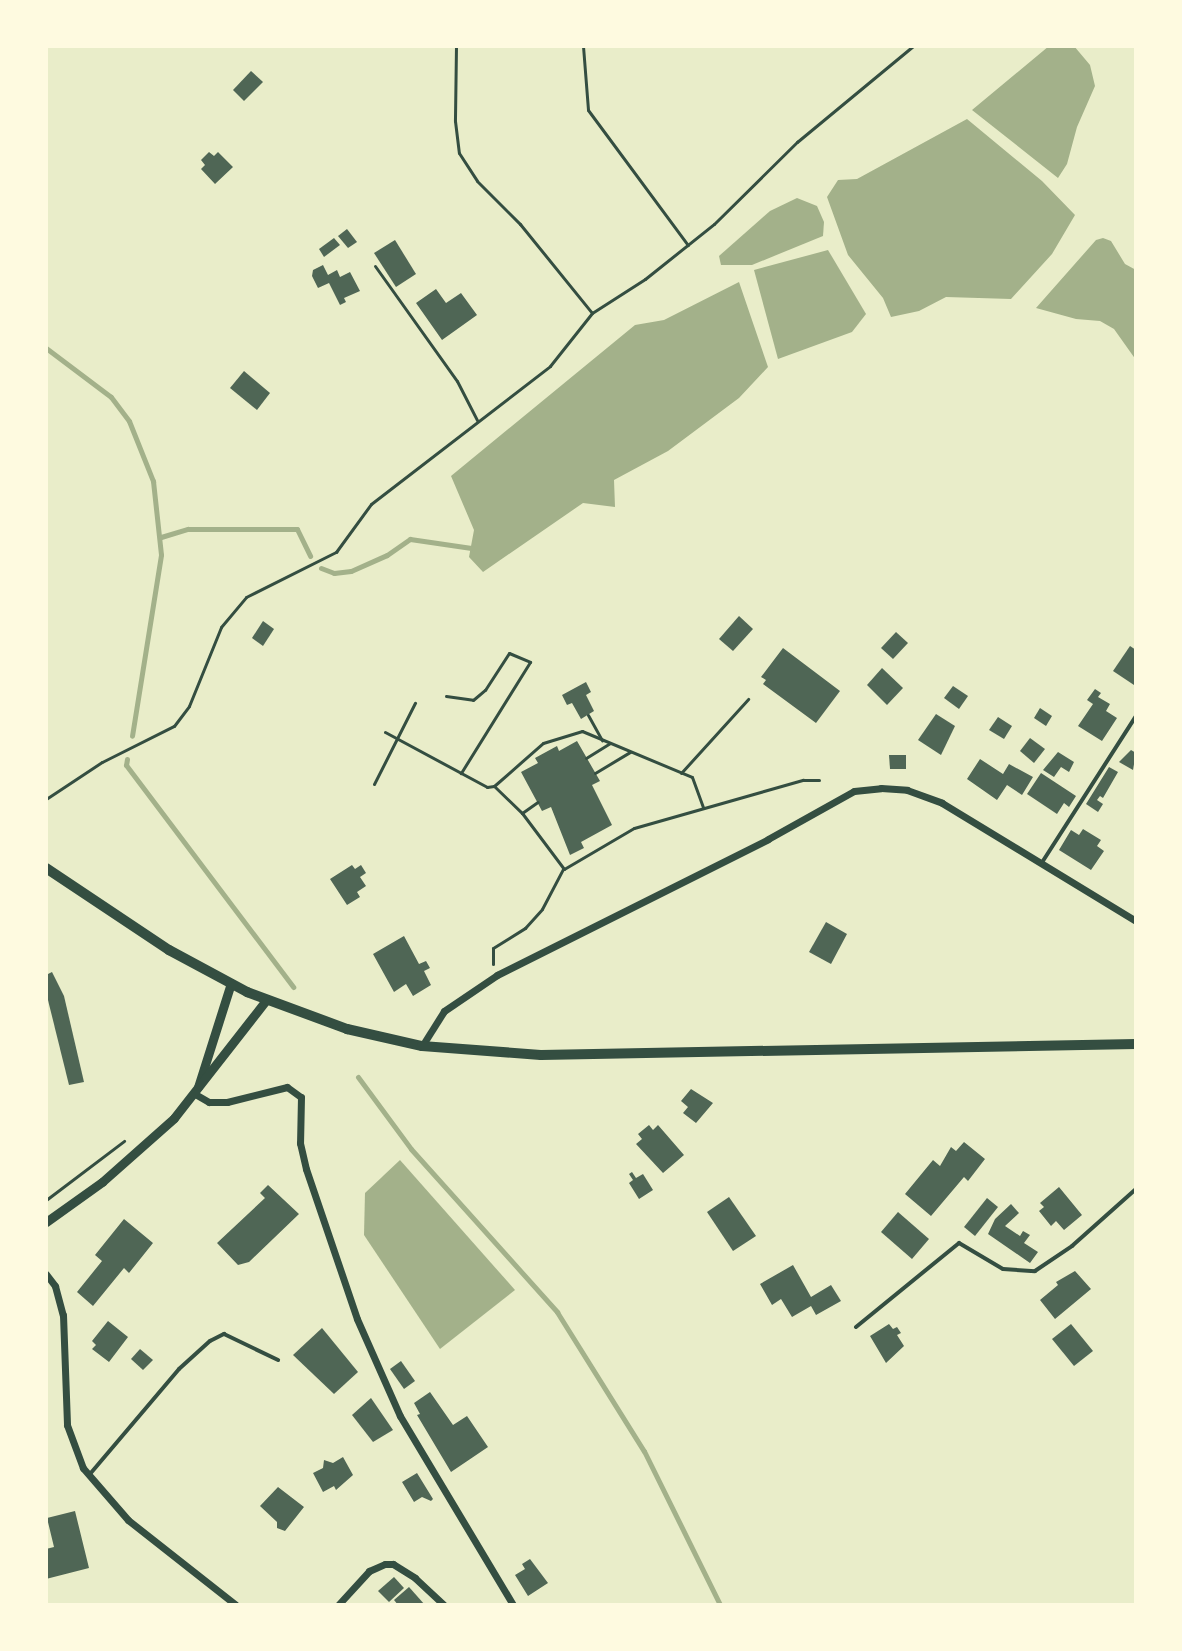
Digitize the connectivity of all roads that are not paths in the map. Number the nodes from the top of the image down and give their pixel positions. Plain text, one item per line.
1 (1136, 716) edge
2 (1041, 864) junction
3 (46, 868) edge
4 (1136, 921) edge
5 (231, 983) junction
6 (267, 999) junction
7 (1136, 1044) edge
8 (422, 1046) junction
9 (195, 1094) junction
10 (1136, 1189) edge
11 (46, 1222) edge
12 (46, 1274) edge
13 (856, 1327) dead end
14 (278, 1360) dead end
15 (89, 1476) junction
16 (236, 1605) edge
17 (338, 1605) edge
18 (444, 1605) edge
19 (513, 1605) edge

1 - 2 lane
2 - 4 street
2 - 8 street
3 - 5 main road
5 - 6 main road
5 - 9 street
6 - 8 main road
6 - 9 street
7 - 8 main road
9 - 11 street
9 - 19 street
10 - 13 lane
12 - 15 street
14 - 15 lane
15 - 16 street
17 - 18 street

